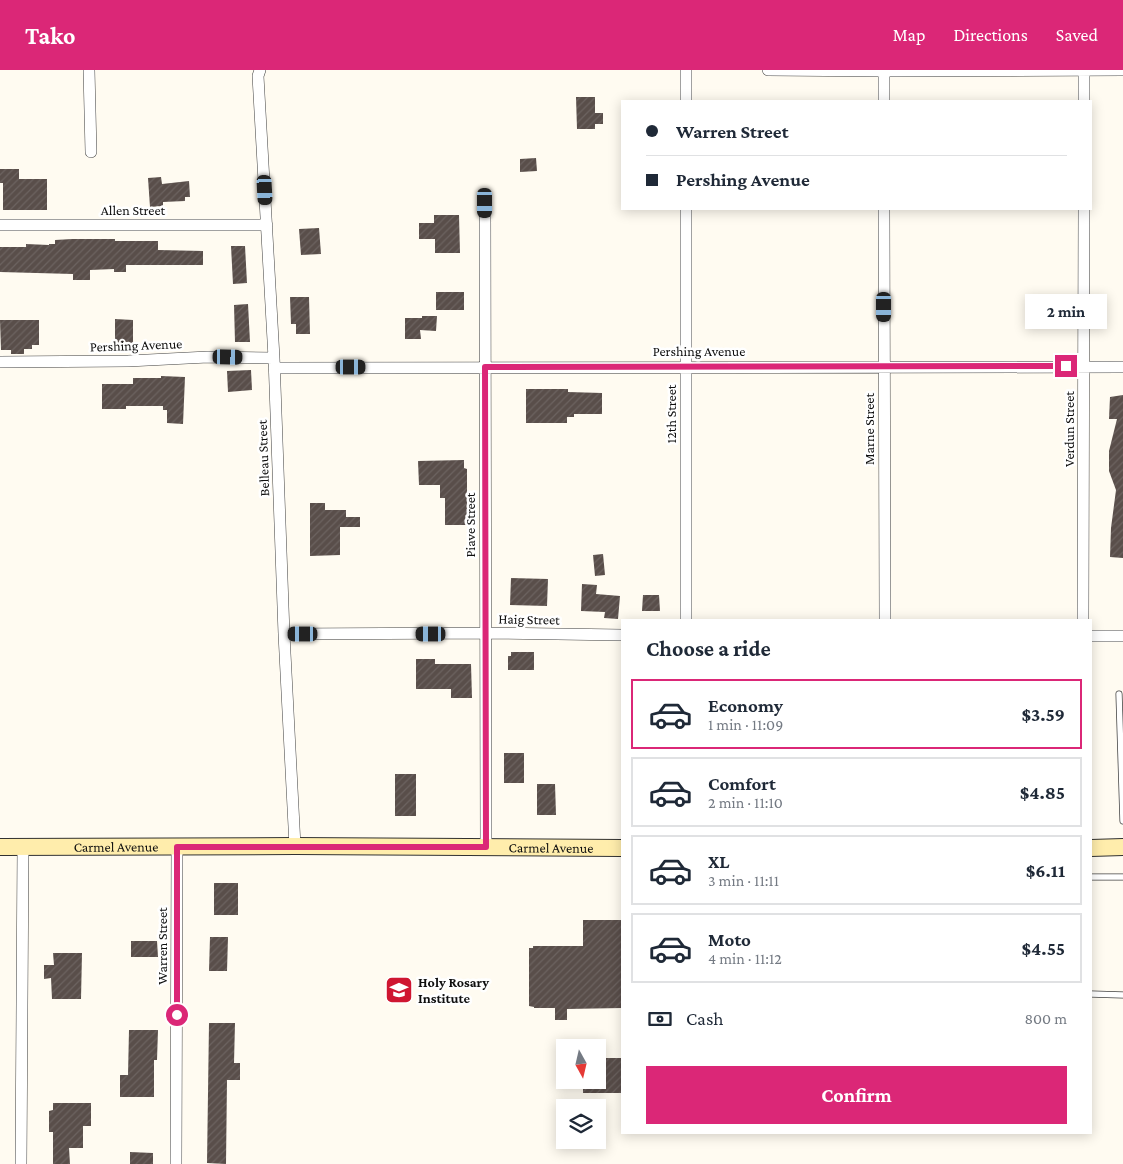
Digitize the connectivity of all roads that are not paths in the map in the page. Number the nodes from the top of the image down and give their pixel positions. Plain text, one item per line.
1 (89, 70) edge
2 (260, 70) edge
3 (686, 70) edge
4 (768, 70) edge
5 (1084, 70) edge
6 (1123, 70) edge
7 (884, 71) edge
8 (686, 100) edge
9 (884, 100) edge
10 (1084, 100) edge
11 (91, 152) dead end
12 (485, 203) dead end
13 (686, 210) edge
14 (884, 210) edge
15 (1084, 210) edge
16 (0, 225) edge
17 (267, 225) junction
18 (0, 362) edge
19 (274, 363) junction
20 (686, 366) junction
21 (884, 366) junction
22 (1085, 366) junction
23 (485, 367) junction
24 (1123, 367) edge
25 (686, 619) edge
26 (885, 619) edge
27 (1083, 619) edge
28 (486, 633) junction
29 (284, 634) junction
30 (621, 635) edge
31 (1092, 636) edge
32 (1123, 636) edge
33 (1119, 694) dead end
34 (1123, 821) edge
35 (295, 846) junction
36 (0, 847) edge
37 (23, 847) junction
38 (177, 847) junction
39 (486, 847) junction
40 (1123, 847) edge
41 (621, 848) edge
42 (1092, 848) edge
43 (1092, 877) edge
44 (1123, 877) edge
45 (1092, 994) edge
46 (1123, 994) edge
47 (21, 1164) edge
48 (176, 1164) edge

1 - 11 street
2 - 17 street, Belleau Street
3 - 8 street
4 - 7 street
5 - 6 street
5 - 7 street
5 - 10 street
7 - 9 street
12 - 23 street, Piave Street
13 - 20 street, 12th Street
14 - 21 street, Marne Street
15 - 22 street, Verdun Street
16 - 17 street, Allen Street
17 - 19 street, Belleau Street
18 - 19 street, Pershing Avenue
19 - 23 street, Pershing Avenue
19 - 29 street, Belleau Street
20 - 21 street, Pershing Avenue
20 - 23 street, Pershing Avenue
20 - 25 street, 12th Street
21 - 22 street, Pershing Avenue
21 - 26 street, Marne Street
22 - 24 street, Pershing Avenue
22 - 27 street, Verdun Street
23 - 28 street, Piave Street
28 - 29 street, Haig Street
28 - 30 street, Haig Street
28 - 39 street, Piave Street
29 - 35 street, Belleau Street
31 - 32 street
33 - 34 lane
35 - 38 main road, Carmel Avenue
35 - 39 main road, Carmel Avenue
36 - 37 main road, Carmel Avenue
37 - 38 main road, Carmel Avenue
37 - 47 street
38 - 48 street, Warren Street
39 - 41 main road, Carmel Avenue
40 - 42 main road
43 - 44 lane
45 - 46 lane

